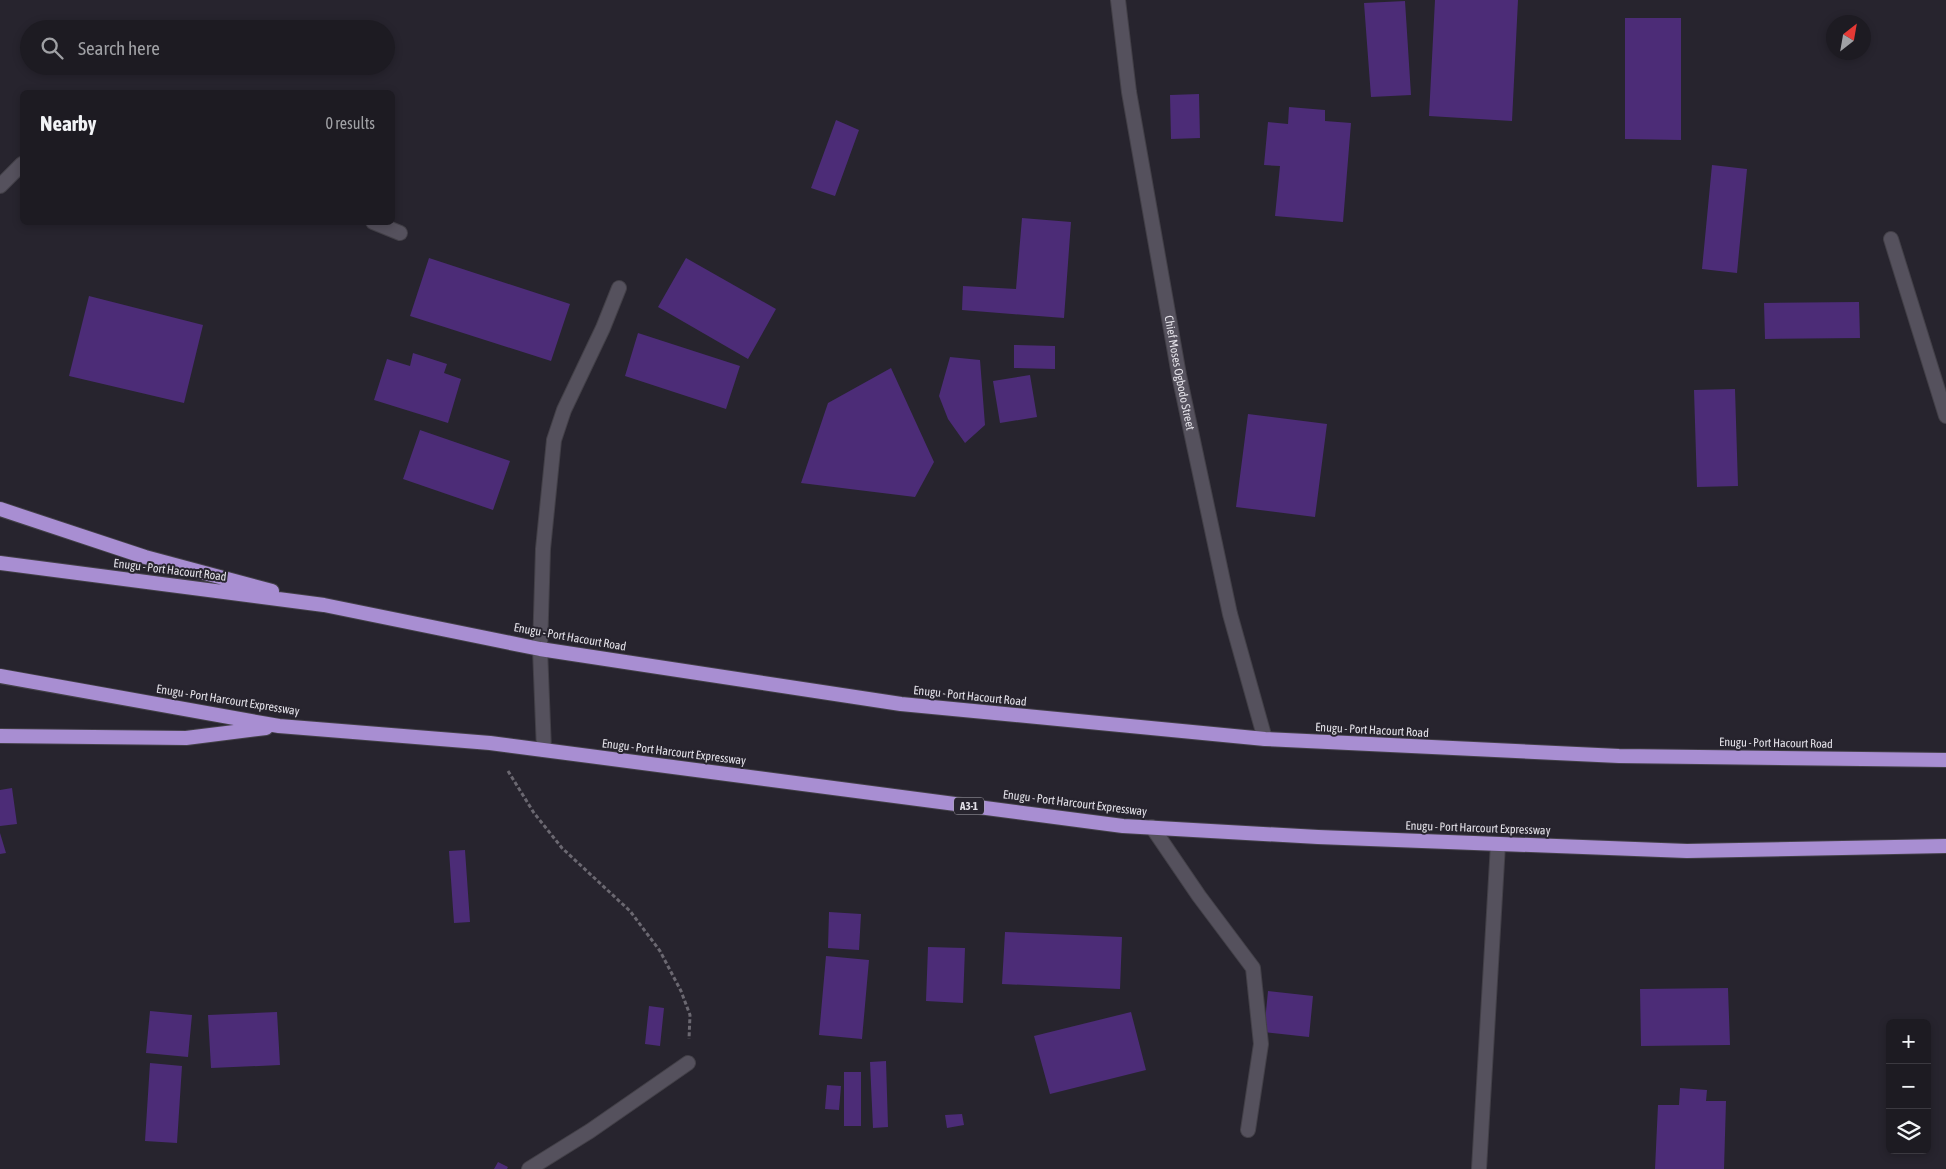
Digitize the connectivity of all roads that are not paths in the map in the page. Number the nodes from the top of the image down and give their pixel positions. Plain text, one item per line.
1 (1118, 0) edge
2 (20, 166) edge
3 (0, 186) edge
4 (381, 225) edge
5 (400, 232) dead end
6 (1891, 238) dead end
7 (619, 288) dead end
8 (1946, 416) edge
9 (0, 509) edge
10 (0, 563) edge
11 (324, 605) junction
12 (540, 649) junction
13 (0, 676) edge
14 (280, 726) junction
15 (0, 736) edge
16 (1265, 740) junction
17 (544, 750) junction
18 (1946, 760) edge
19 (1152, 827) junction
20 (1498, 844) junction
21 (1946, 846) edge
22 (688, 1063) road end
23 (1248, 1130) dead end
24 (529, 1169) edge
25 (1479, 1169) edge

1 - 16 street, Chief Moses Ogbodo Street
2 - 3 street
4 - 5 street
6 - 8 street
7 - 12 street
9 - 11 highway
10 - 11 highway, Enugu - Port Hacourt Road
11 - 12 highway, Enugu - Port Hacourt Road
12 - 16 highway, Enugu - Port Hacourt Road
12 - 17 street
13 - 14 highway, Enugu - Port Harcourt Expressway / A3-1
14 - 15 highway
14 - 17 highway, Enugu - Port Harcourt Expressway / A3-1
16 - 18 highway, Enugu - Port Hacourt Road
17 - 19 highway, Enugu - Port Harcourt Expressway / A3-1
19 - 20 highway, Enugu - Port Harcourt Expressway / A3-1
19 - 23 street
20 - 21 highway, Enugu - Port Harcourt Expressway / A3-1
20 - 25 street
22 - 24 street

